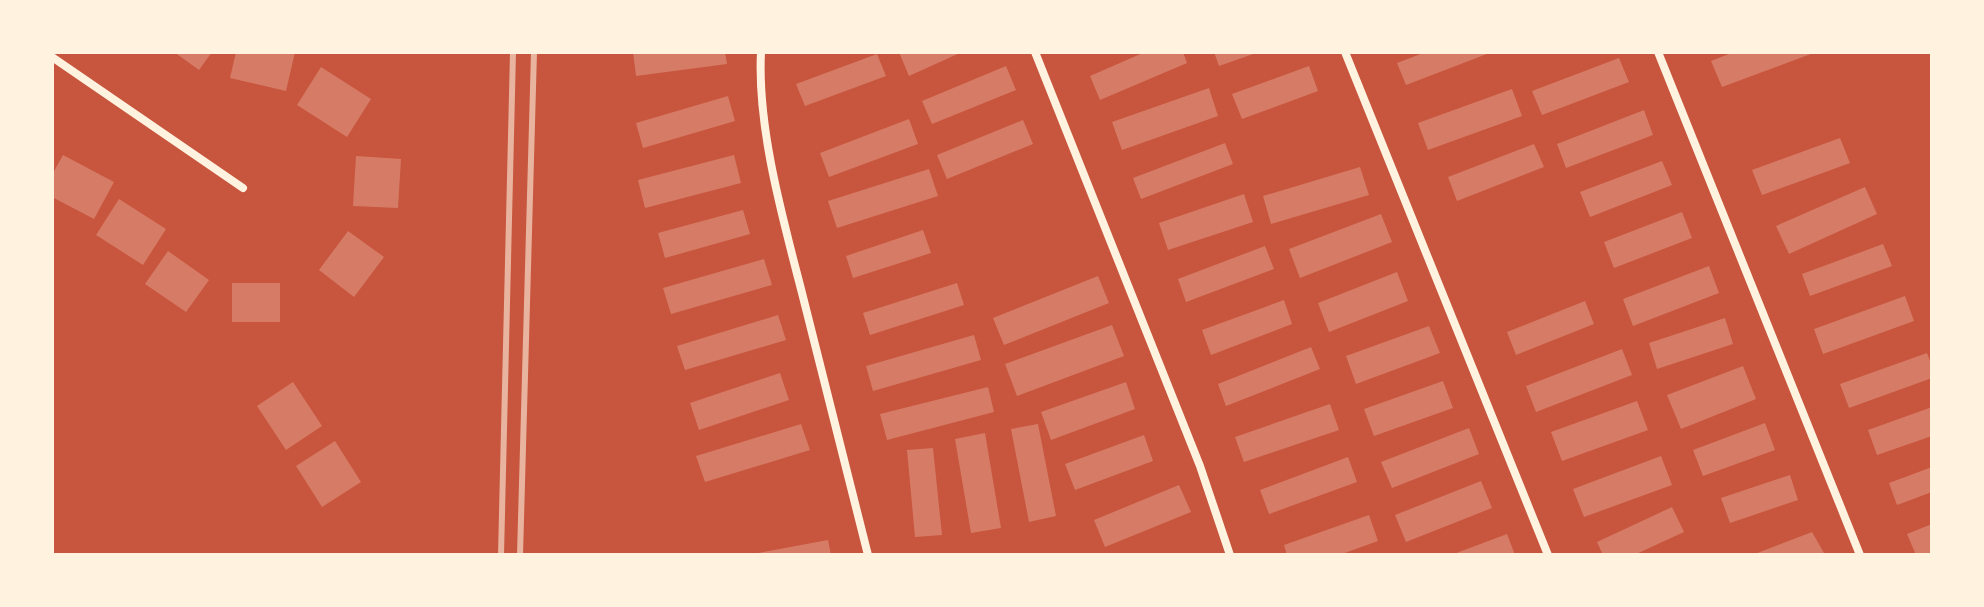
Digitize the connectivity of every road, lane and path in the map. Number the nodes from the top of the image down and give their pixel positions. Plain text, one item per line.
1 (761, 52) edge
2 (1035, 52) edge
3 (1345, 52) edge
4 (1658, 52) edge
5 (52, 57) edge
6 (243, 188) dead end
7 (868, 555) edge
8 (1230, 555) edge
9 (1548, 555) edge
10 (1860, 555) edge

1 - 7 street
2 - 8 street
3 - 9 street
4 - 10 street
5 - 6 street

